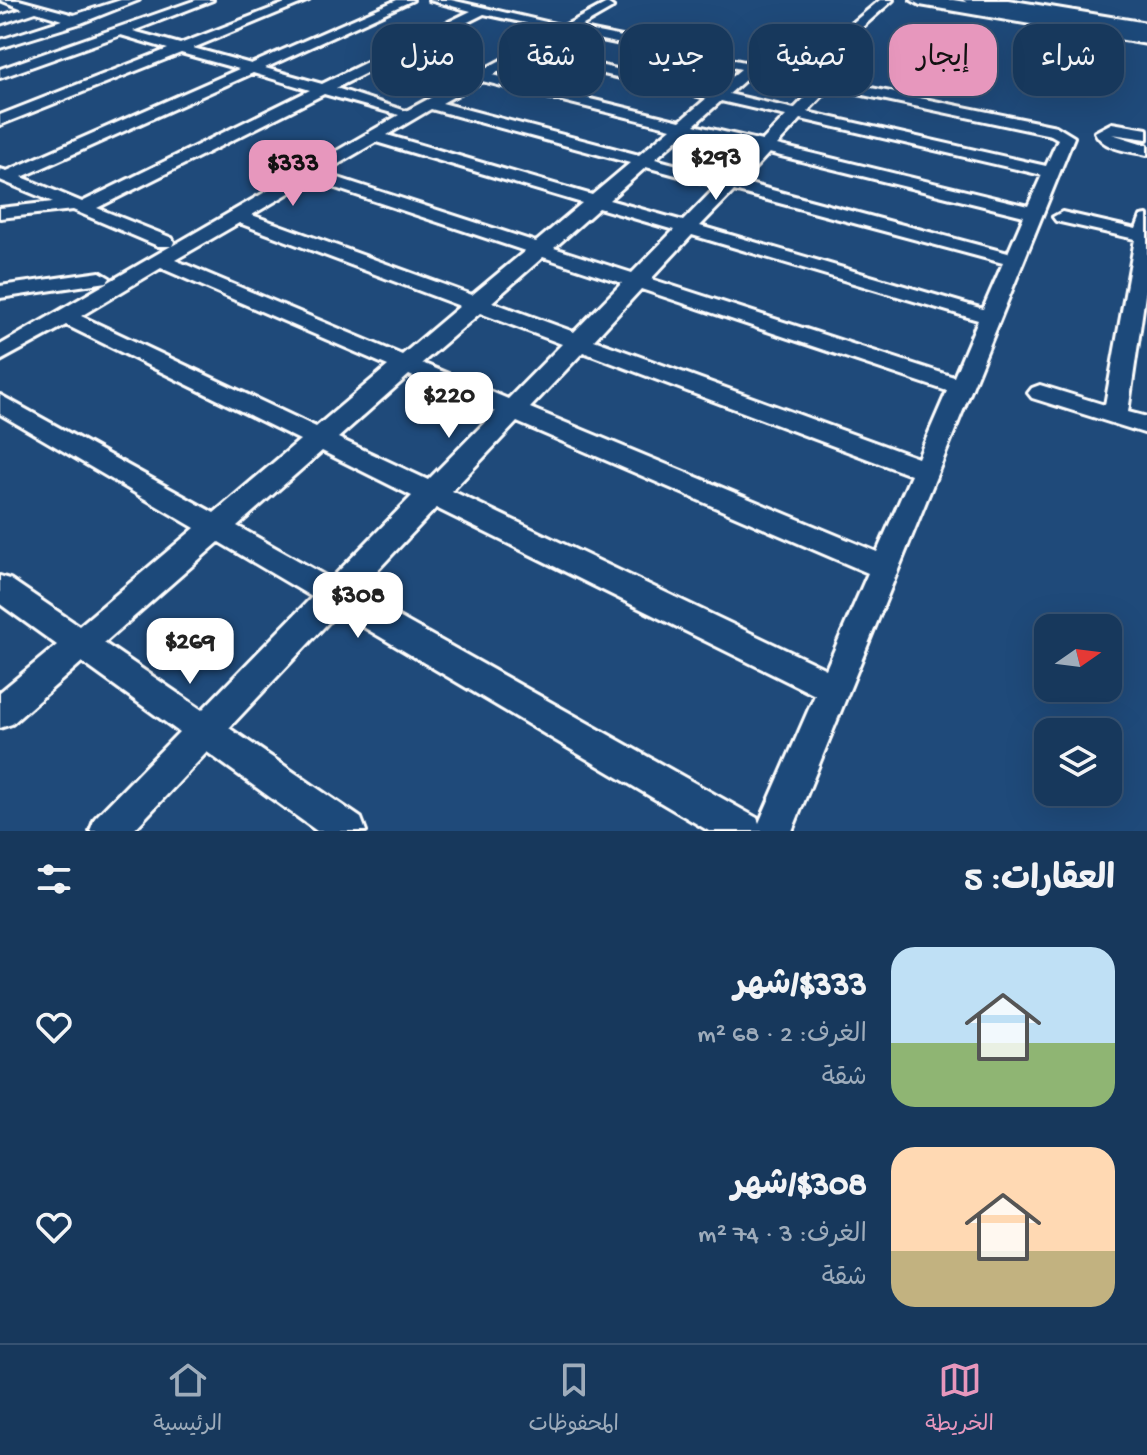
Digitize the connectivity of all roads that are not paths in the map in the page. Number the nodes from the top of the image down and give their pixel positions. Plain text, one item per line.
1 (6, 0) edge
2 (62, 0) edge
3 (133, 0) edge
4 (194, 0) edge
5 (207, 0) edge
6 (303, 0) edge
7 (407, 0) edge
8 (435, 0) edge
9 (887, 0) edge
10 (920, 0) edge
11 (973, 0) edge
12 (604, 3) edge
13 (158, 4) dead end
14 (173, 7) junction
15 (36, 8) junction
16 (483, 10) junction
17 (852, 11) dead end
18 (870, 14) junction
19 (74, 19) junction
20 (0, 20) edge
21 (546, 24) edge
22 (566, 24) edge
23 (859, 24) edge
24 (1147, 29) edge
25 (116, 30) junction
26 (604, 36) edge
27 (1147, 38) edge
28 (1, 42) edge
29 (179, 48) junction
30 (40, 54) junction
31 (499, 59) edge
32 (749, 66) edge
33 (252, 69) junction
34 (749, 70) edge
35 (0, 71) edge
36 (483, 77) edge
37 (733, 83) edge
38 (324, 89) junction
39 (873, 90) edge
40 (443, 96) edge
41 (718, 96) joint
42 (798, 96) edge
43 (429, 104) junction
44 (399, 111) junction
45 (797, 114) junction
46 (0, 120) edge
47 (683, 126) junction
48 (1147, 134) edge
49 (374, 136) junction
50 (765, 147) junction
51 (1147, 150) edge
52 (643, 161) junction
53 (1050, 172) junction
54 (309, 174) junction
55 (6, 181) edge
56 (729, 184) junction
57 (596, 202) junction
58 (79, 206) junction
59 (0, 213) edge
60 (1033, 213) junction
61 (238, 216) junction
62 (1062, 217) dead end
63 (687, 228) junction
64 (1146, 228) edge
65 (539, 250) junction
66 (162, 252) junction
67 (1013, 260) junction
68 (1144, 261) edge
69 (100, 278) junction
70 (635, 282) junction
71 (0, 292) edge
72 (476, 304) junction
73 (64, 316) junction
74 (989, 317) junction
75 (0, 335) edge
76 (578, 342) junction
77 (0, 354) edge
78 (405, 365) junction
79 (960, 387) junction
80 (1040, 393) dead end
81 (0, 403) edge
82 (511, 411) junction
83 (1115, 417) junction
84 (1147, 426) edge
85 (319, 439) junction
86 (924, 470) junction
87 (432, 494) junction
88 (216, 527) junction
89 (882, 567) junction
90 (0, 588) edge
91 (334, 595) junction
92 (80, 644) junction
93 (834, 688) junction
94 (0, 713) edge
95 (204, 731) junction
96 (108, 831) edge
97 (348, 831) edge
98 (744, 831) edge
99 (774, 831) edge

1 - 15 street
2 - 15 street
3 - 19 street
4 - 14 street
5 - 25 street
6 - 29 street
7 - 33 street
8 - 16 street
9 - 18 street
10 - 27 main road
11 - 24 highway
12 - 22 street
13 - 14 street
14 - 25 street
15 - 19 street
15 - 20 street
16 - 21 street
16 - 38 street
17 - 18 street
18 - 23 street
19 - 25 street
19 - 28 street
25 - 29 street
25 - 30 street
25 - 35 street
26 - 32 street
28 - 30 street
29 - 33 street
29 - 46 street
30 - 35 street
31 - 44 street
33 - 38 street
33 - 55 street
34 - 37 street
36 - 47 street
38 - 44 street
38 - 58 street
39 - 53 street
40 - 43 street
41 - 45 street
41 - 47 street
42 - 45 street
43 - 49 street
43 - 52 street
44 - 66 street
45 - 50 street
45 - 53 street
47 - 50 street
47 - 52 street
48 - 51 street
49 - 54 street
49 - 57 street
50 - 56 street
50 - 60 street
52 - 56 street
52 - 57 street
53 - 60 street
54 - 61 street
54 - 65 street
55 - 58 street
56 - 63 street
56 - 67 street
57 - 63 street
57 - 65 street
58 - 59 street
58 - 66 street
60 - 67 street
61 - 66 street
61 - 72 street
62 - 64 street
63 - 70 street
63 - 74 street
64 - 68 street
65 - 70 street
65 - 72 street
66 - 69 street
66 - 73 street
66 - 78 street
67 - 74 street
68 - 83 street
69 - 71 street
69 - 75 street
70 - 76 street
70 - 79 street
72 - 76 street
72 - 78 street
73 - 77 street
73 - 85 street
74 - 79 street
76 - 82 street
76 - 86 street
78 - 82 street
78 - 85 street
79 - 86 street
80 - 83 street
81 - 88 street
82 - 87 street
82 - 89 street
83 - 84 street
85 - 87 street
85 - 88 street
86 - 89 street
87 - 91 street
87 - 93 street
88 - 91 street
88 - 92 street
89 - 93 street
90 - 92 street
91 - 95 street
91 - 98 street
92 - 94 street
92 - 95 street
93 - 99 street
95 - 96 street
95 - 97 street

